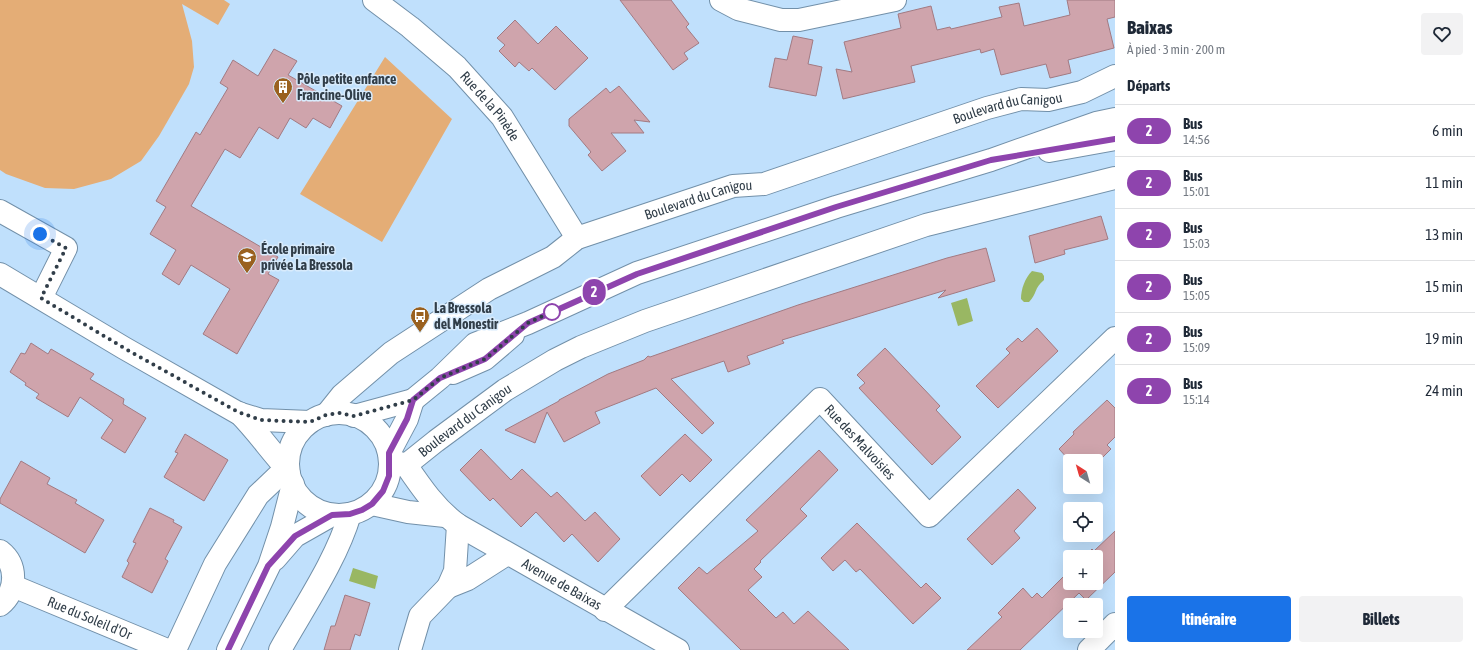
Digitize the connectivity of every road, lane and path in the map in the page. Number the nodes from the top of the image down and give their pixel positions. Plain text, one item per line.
1 (374, 0) edge
2 (895, 0) edge
3 (732, 3) edge
4 (1115, 76) edge
5 (1115, 119) edge
6 (1115, 139) edge
7 (991, 160) junction
8 (1115, 178) edge
9 (0, 212) edge
10 (577, 238) junction
11 (0, 274) edge
12 (41, 298) junction
13 (1115, 338) edge
14 (413, 400) junction
15 (238, 412) junction
16 (354, 416) junction
17 (318, 419) junction
18 (395, 459) junction
19 (290, 476) junction
20 (372, 504) junction
21 (341, 514) junction
22 (452, 521) junction
23 (0, 551) edge
24 (506, 554) junction
25 (268, 566) junction
26 (13, 586) junction
27 (448, 587) junction
28 (0, 605) edge
29 (605, 610) junction
30 (1115, 624) edge
31 (167, 650) edge
32 (175, 650) edge
33 (228, 650) edge
34 (280, 650) edge
35 (410, 650) edge
36 (678, 650) edge
37 (1089, 650) edge

1 - 10 street, Rue de la Pinède
2 - 3 street
4 - 10 street, Boulevard du Canigou
5 - 7 street
6 - 7 street
7 - 14 street
8 - 18 street, Boulevard du Canigou
9 - 12 street
10 - 17 street, Boulevard du Canigou
11 - 12 street
12 - 15 street
13 - 29 street, Rue des Malvoisies
14 - 16 street
14 - 18 street, Boulevard du Canigou
15 - 17 street
15 - 19 street
16 - 17 street
16 - 18 street
17 - 19 street
18 - 20 street
18 - 22 street, Avenue de Baixas
19 - 21 street
19 - 25 street
19 - 32 street
20 - 21 street
20 - 22 street, Avenue de Baixas
21 - 25 street
21 - 34 street
22 - 24 street, Avenue de Baixas
22 - 27 street
23 - 26 street
24 - 27 street
24 - 29 street, Avenue de Baixas
25 - 33 street
26 - 28 street
26 - 31 street, Rue du Soleil d'Or
27 - 35 street
29 - 36 street, Avenue de Baixas
30 - 37 street

